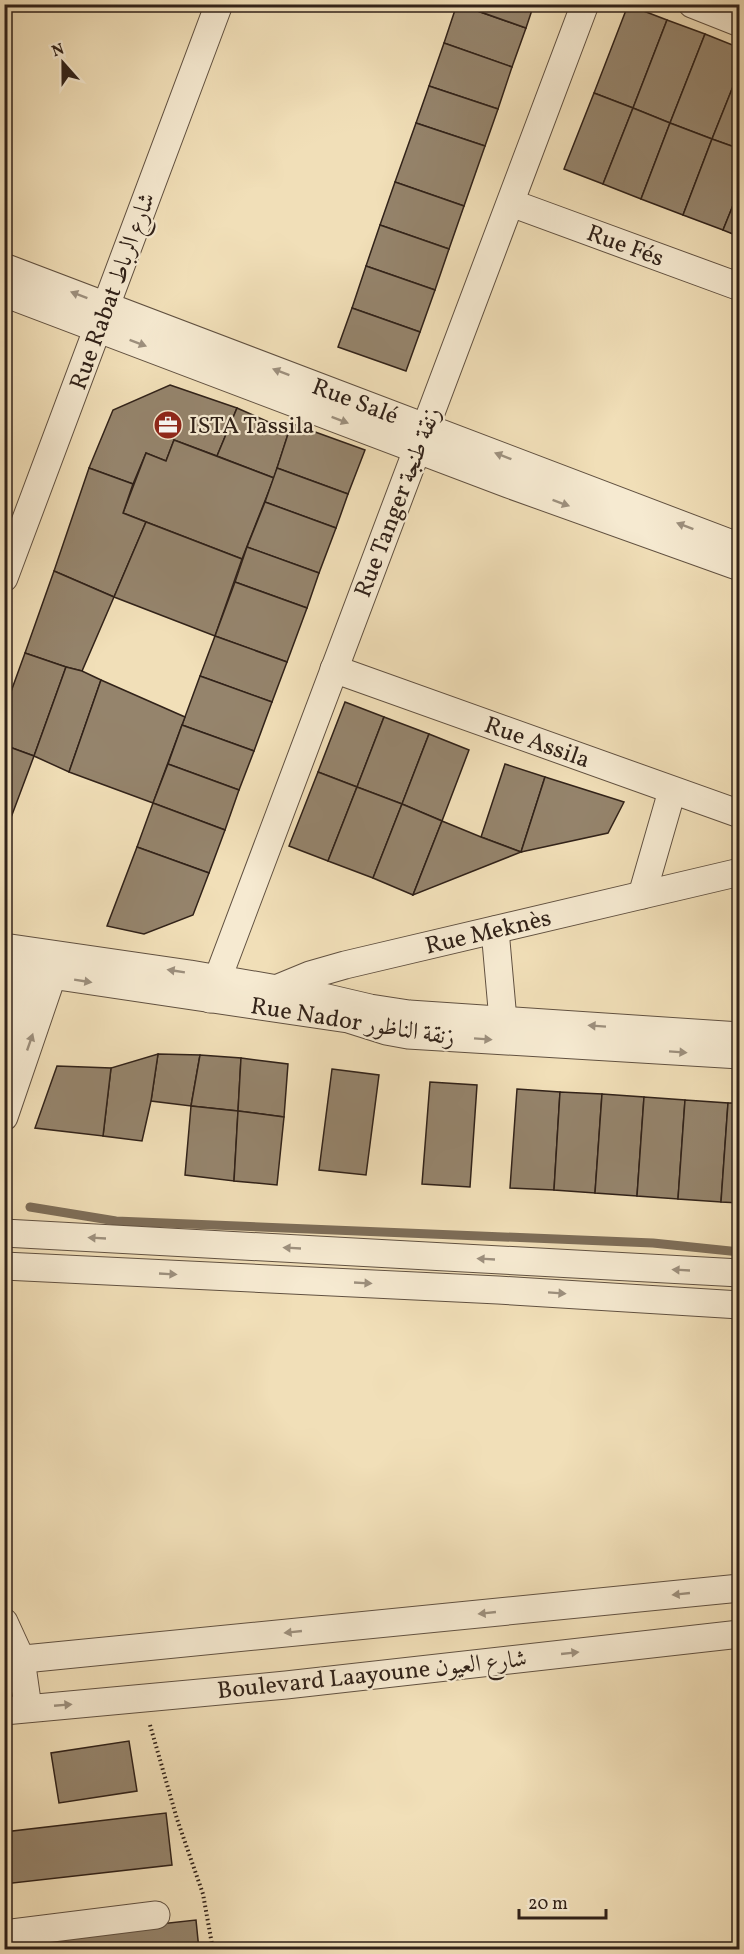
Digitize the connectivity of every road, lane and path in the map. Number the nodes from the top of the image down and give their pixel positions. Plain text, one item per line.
1 (219, 4) edge
2 (585, 4) edge
3 (692, 4) edge
4 (740, 23) edge
5 (511, 203) junction
6 (4, 267) edge
7 (740, 287) edge
8 (4, 292) edge
9 (102, 316) junction
10 (422, 438) junction
11 (740, 547) edge
12 (740, 567) edge
13 (4, 578) edge
14 (334, 669) junction
15 (672, 791) junction
16 (740, 814) edge
17 (740, 872) edge
18 (740, 888) edge
19 (642, 895) junction
20 (496, 938) junction
21 (4, 947) edge
22 (37, 965) edge
23 (214, 989) junction
24 (309, 995) junction
25 (279, 1000) junction
26 (503, 1020) junction
27 (740, 1036) edge
28 (4, 1043) edge
29 (740, 1055) edge
30 (4, 1117) edge
31 (4, 1233) edge
32 (4, 1266) edge
33 (740, 1273) edge
34 (740, 1305) edge
35 (740, 1588) edge
36 (4, 1622) edge
37 (740, 1634) edge
38 (13, 1660) edge
39 (142, 1698) junction
40 (16, 1709) edge
41 (156, 1915) dead end
42 (4, 1934) edge
43 (213, 1950) edge

1 - 9 street, Rue Rabat شارع الرباط
2 - 5 street, Rue Tanger زنقة طنجة
3 - 4 street
5 - 7 street, Rue Fés
5 - 10 street, Rue Tanger زنقة طنجة
9 -> 6 street, Rue Salé
8 - 9 street, Rue Salé
9 - 10 street, Rue Salé
9 - 13 street, Rue Rabat شارع الرباط
11 -> 10 street, Rue Salé
10 -> 12 street, Rue Salé
10 - 14 street, Rue Tanger زنقة طنجة
14 - 15 street, Rue Assila
14 - 23 street, Rue Tanger زنقة طنجة
15 - 16 street, Rue Assila
15 - 19 street
17 - 19 street, Rue Meknès
18 - 20 street, Rue Meknès
19 - 20 street, Rue Meknès
20 - 24 street, Rue Meknès
20 - 25 street, Rue Meknès
20 - 26 street
21 - 22 street, Rue Nador زنقة الناظور
22 - 23 street, Rue Nador زنقة الناظور
22 - 28 street
30 -> 22 street
23 - 25 street, Rue Nador زنقة الناظور
23 - 25 street, Rue Nador زنقة الناظور
24 - 25 street, Rue Meknès
24 - 26 street, Rue Nador زنقة الناظور
25 -> 29 street, Rue Nador زنقة الناظور
27 -> 26 street, Rue Nador زنقة الناظور
33 -> 31 street
32 -> 34 street
35 -> 38 street, Boulevard Laayoune شارع العيون
36 - 38 street
39 -> 37 street, Boulevard Laayoune شارع العيون
38 - 40 street
40 -> 39 street, Boulevard Laayoune شارع العيون
39 - 43 path
41 - 42 street

